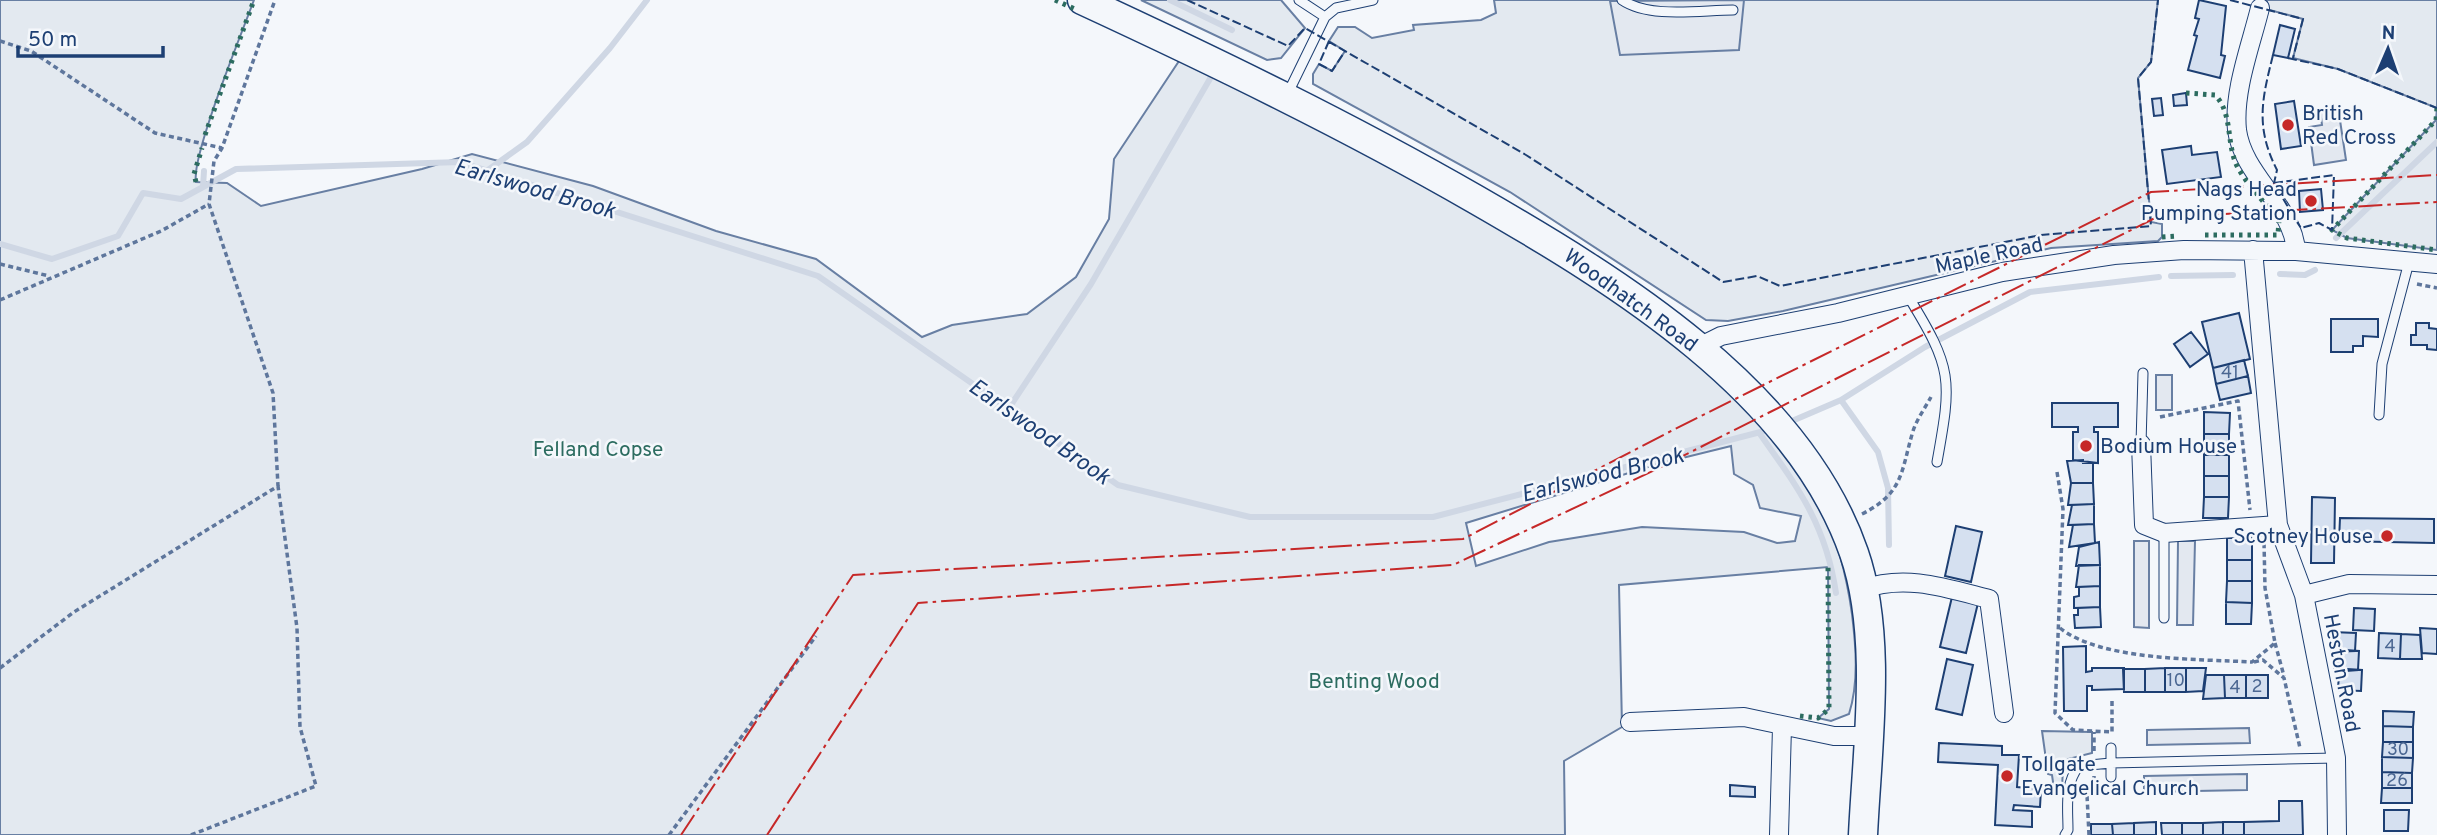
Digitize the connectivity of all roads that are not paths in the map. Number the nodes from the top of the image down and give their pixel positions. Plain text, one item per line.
1 (1082, 0) edge
2 (1299, 0) edge
3 (1373, 0) edge
4 (1622, 0) edge
5 (1335, 4) edge
6 (2259, 4) edge
7 (1733, 10) dead end
8 (1325, 17) junction
9 (1286, 97) junction
10 (2253, 250) junction
11 (2296, 251) junction
12 (2409, 262) junction
13 (2437, 264) edge
14 (1908, 296) junction
15 (1699, 347) junction
16 (2143, 373) dead end
17 (2379, 415) dead end
18 (2141, 444) joint
19 (1937, 461) dead end
20 (2264, 526) junction
21 (2164, 533) junction
22 (2437, 585) edge
23 (1863, 589) junction
24 (2304, 594) junction
25 (2164, 618) dead end
26 (2004, 713) dead end
27 (1630, 722) dead end
28 (1782, 727) junction
29 (1867, 736) junction
30 (2111, 748) dead end
31 (2336, 758) junction
32 (2111, 762) junction
33 (2111, 777) dead end
34 (1779, 835) edge
35 (1863, 835) edge
36 (2065, 835) edge
37 (2337, 835) edge

1 - 9 main road, Woodhatch Road
2 - 8 lane
3 - 5 lane
4 - 7 lane
5 - 8 lane
6 - 11 street
8 - 9 lane
9 - 15 main road, Woodhatch Road
10 - 11 street, Maple Road
10 - 14 street, Maple Road
10 - 20 street, Heston Road
11 - 12 street, Maple Road
12 - 13 street, Maple Road
12 - 17 lane
14 - 15 street, Maple Road
14 - 19 lane
15 - 23 main road, Woodhatch Road
16 - 18 lane
18 - 21 street
20 - 21 street
20 - 24 street, Heston Road
21 - 25 lane
22 - 24 street
23 - 26 street
23 - 29 main road, Woodhatch Road
24 - 31 street, Heston Road
27 - 28 street
28 - 29 street
28 - 34 street
29 - 35 main road, Woodhatch Road
30 - 32 lane
31 - 32 lane
31 - 37 street, Heston Road
32 - 33 lane
32 - 36 lane

